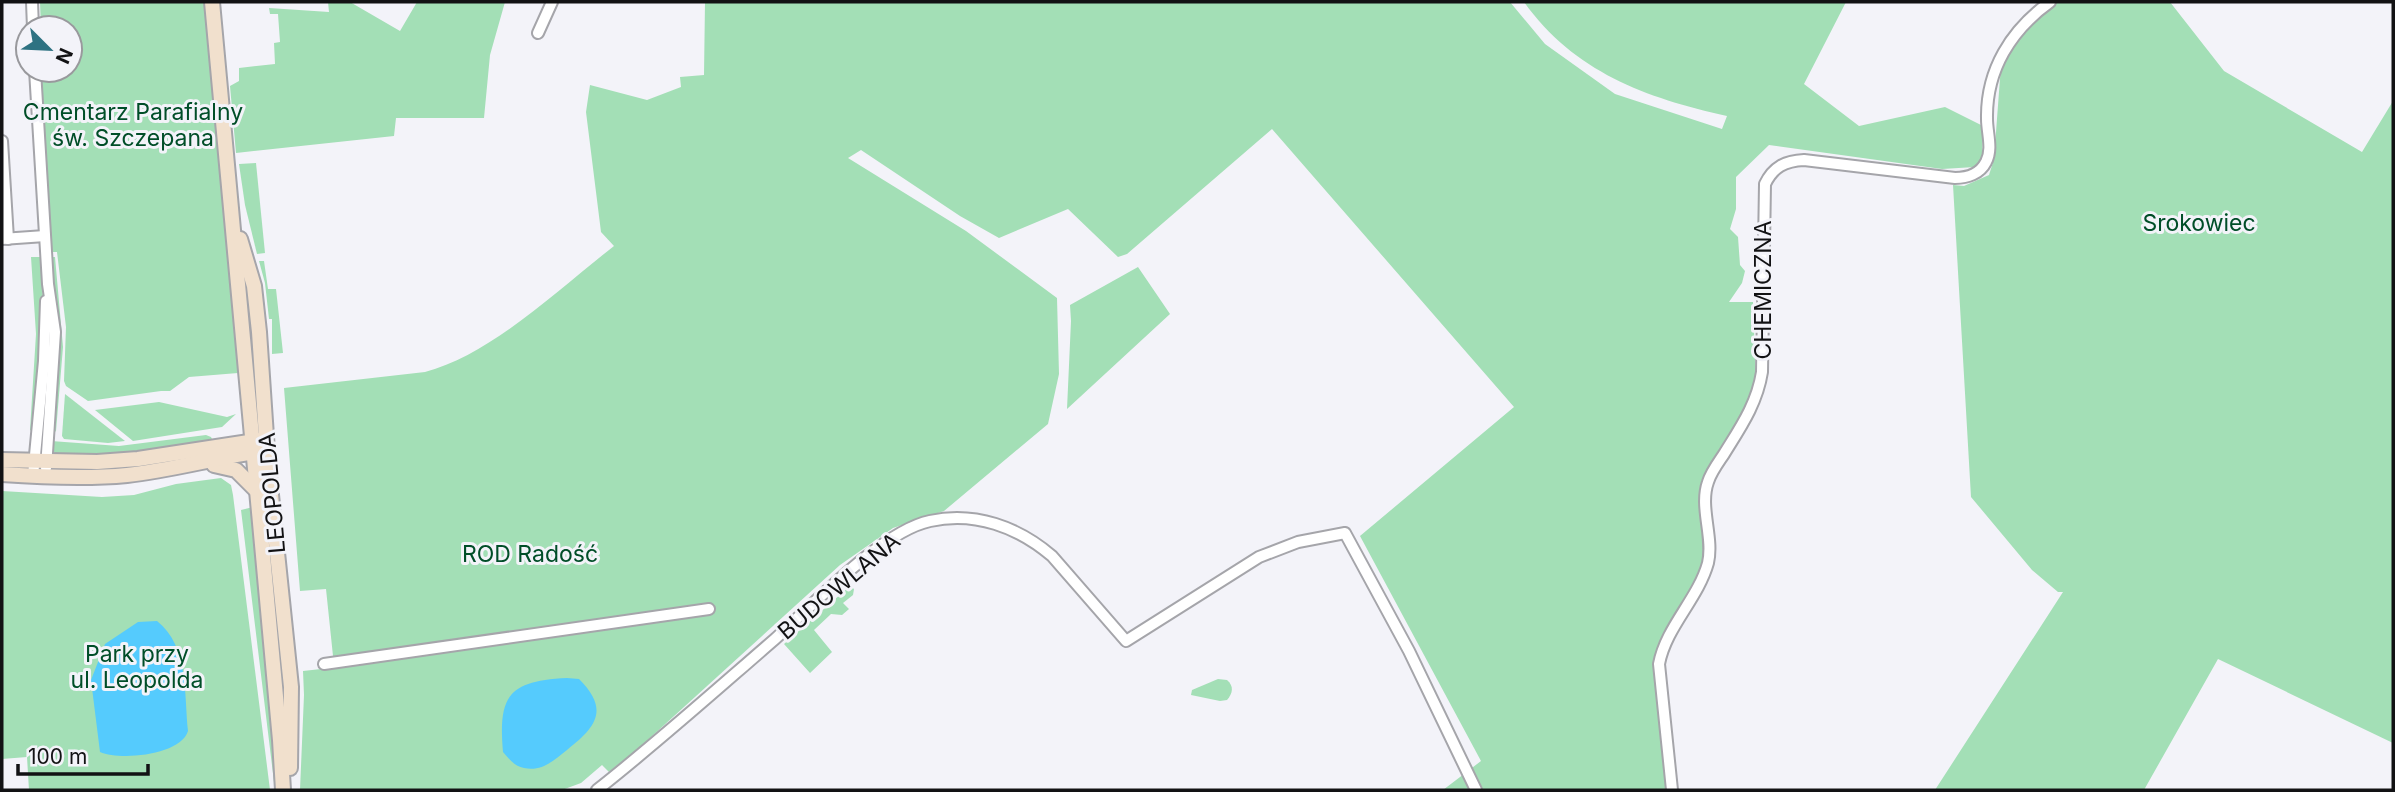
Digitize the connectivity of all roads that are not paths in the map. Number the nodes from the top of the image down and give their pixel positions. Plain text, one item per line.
1 (212, 2) edge
2 (552, 2) edge
3 (2050, 2) edge
4 (538, 33) dead end
5 (36, 84) edge
6 (2, 141) edge
7 (45, 236) junction
8 (5, 239) edge
9 (259, 446) junction
10 (2, 460) edge
11 (191, 466) junction
12 (40, 469) junction
13 (2, 474) edge
14 (256, 490) junction
15 (709, 609) dead end
16 (324, 664) dead end
17 (290, 669) junction
18 (274, 671) junction
19 (283, 790) edge
20 (291, 790) edge
21 (597, 790) edge
22 (1476, 790) edge
23 (1672, 790) edge

1 - 9 street, LEOPOLDA
2 - 4 street
3 - 23 street, CHEMICZNA
5 - 7 street
6 - 8 street
7 - 8 street
7 - 12 street
9 - 11 street
9 - 12 street
9 - 14 street, LEOPOLDA
9 - 17 street, LEOPOLDA
10 - 12 street
11 - 12 street
11 - 14 street
12 - 13 street
14 - 18 street, LEOPOLDA
15 - 16 street
17 - 18 street
17 - 20 street, LEOPOLDA
18 - 19 street, LEOPOLDA
21 - 22 street, BUDOWLANA

